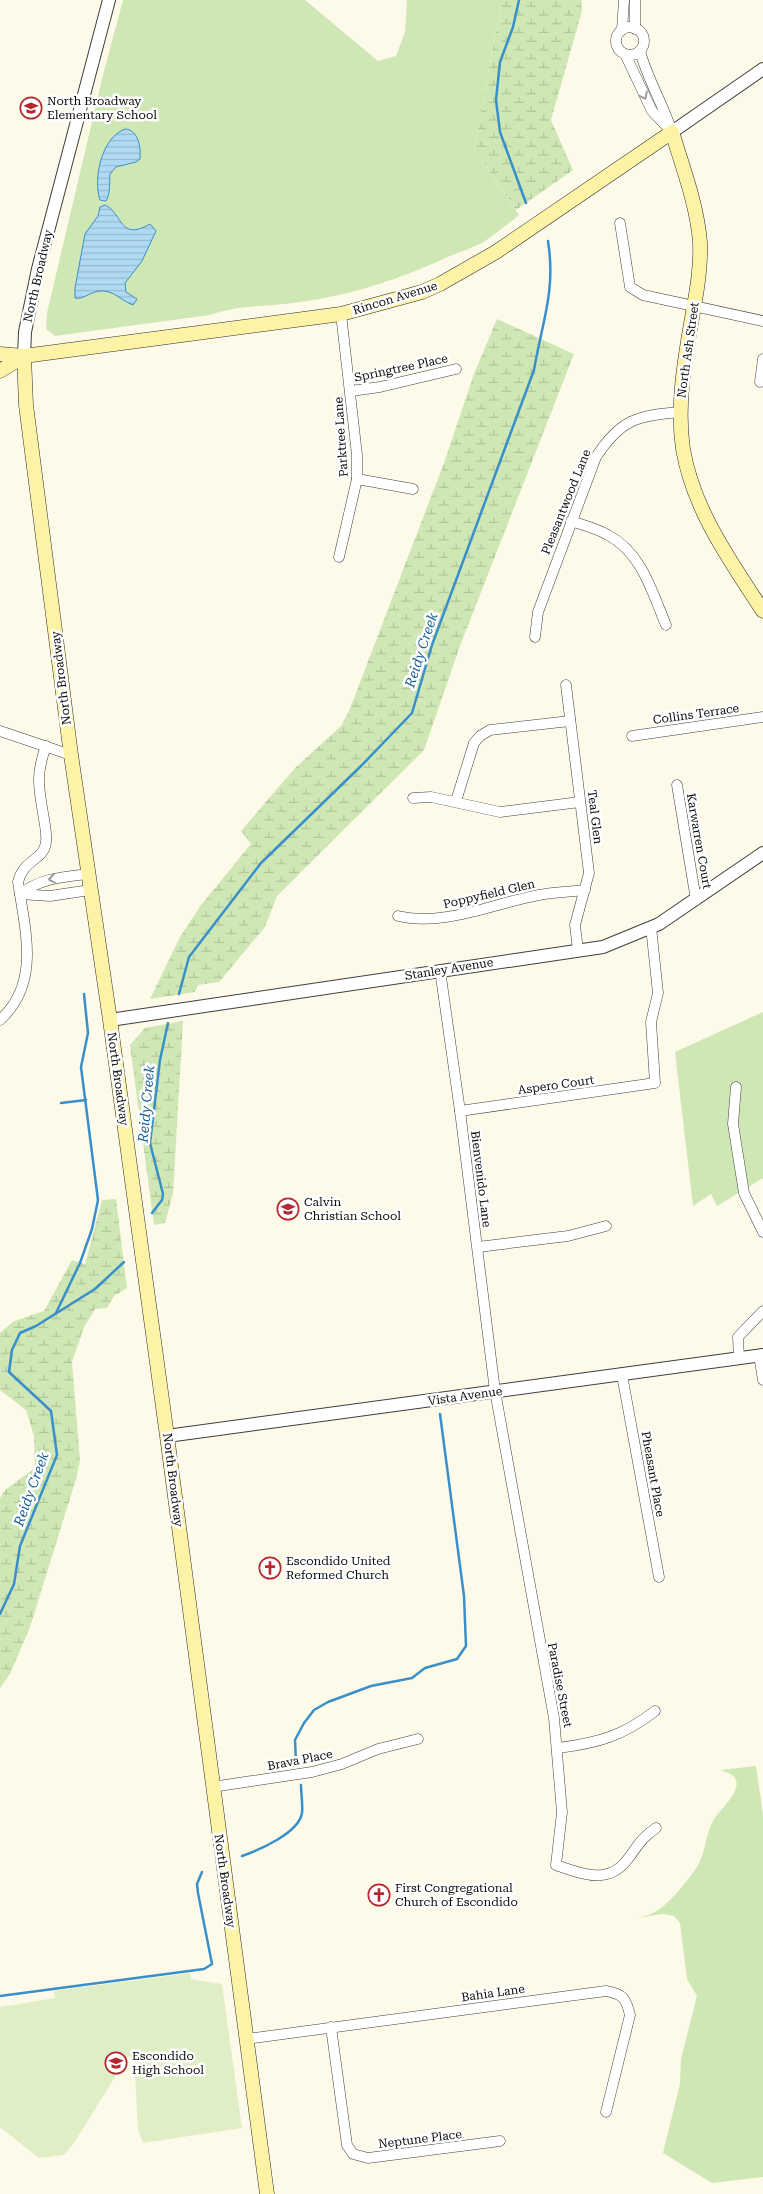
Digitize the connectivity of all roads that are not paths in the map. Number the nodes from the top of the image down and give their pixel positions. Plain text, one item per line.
1 (109, 0) edge
2 (624, 0) edge
3 (635, 0) edge
4 (635, 29) junction
5 (622, 30) junction
6 (640, 51) junction
7 (625, 54) junction
8 (763, 69) edge
9 (672, 132) junction
10 (620, 223) dead end
11 (694, 306) junction
12 (341, 314) junction
13 (763, 321) edge
14 (0, 354) edge
15 (24, 356) junction
16 (763, 359) edge
17 (456, 369) dead end
18 (0, 371) edge
19 (760, 382) dead end
20 (351, 391) junction
21 (681, 412) junction
22 (357, 479) junction
23 (413, 489) dead end
24 (571, 520) junction
25 (339, 557) dead end
26 (763, 611) edge
27 (666, 625) dead end
28 (535, 637) dead end
29 (566, 685) dead end
30 (763, 717) edge
31 (570, 721) junction
32 (0, 731) edge
33 (632, 736) dead end
34 (46, 746) junction
35 (71, 755) junction
36 (677, 785) dead end
37 (413, 798) dead end
38 (456, 801) junction
39 (580, 802) junction
40 (763, 853) edge
41 (88, 874) junction
42 (90, 890) junction
43 (585, 890) junction
44 (20, 894) junction
45 (696, 900) junction
46 (398, 916) dead end
47 (650, 927) junction
48 (578, 950) junction
49 (440, 970) junction
50 (0, 1020) edge
51 (110, 1020) junction
52 (736, 1087) dead end
53 (460, 1111) junction
54 (606, 1226) dead end
55 (763, 1232) edge
56 (478, 1247) junction
57 (763, 1311) edge
58 (761, 1355) edge
59 (739, 1358) junction
60 (622, 1375) junction
61 (763, 1380) edge
62 (495, 1391) junction
63 (167, 1436) junction
64 (659, 1577) dead end
65 (655, 1711) dead end
66 (418, 1739) dead end
67 (558, 1748) junction
68 (212, 1787) junction
69 (656, 1828) dead end
70 (331, 2027) junction
71 (246, 2039) junction
72 (606, 2112) dead end
73 (500, 2141) dead end
74 (267, 2194) edge

1 - 15 street, North Broadway
2 - 5 street
3 - 4 street
4 - 5 street
4 - 6 street
5 - 7 street
6 - 7 street
6 - 9 street
7 -> 9 street
8 - 9 street, Rincon Avenue
9 - 11 main road, North Ash Street
9 - 12 main road, Rincon Avenue
10 - 11 street
11 - 13 street
11 - 21 main road, North Ash Street
12 - 15 main road, Rincon Avenue
12 - 20 street, Parktree Lane
14 - 15 main road
15 - 18 main road
15 - 35 main road, North Broadway
16 - 19 street
17 - 20 street, Springtree Place
20 - 22 street, Parktree Lane
21 - 24 street, Pleasantwood Lane
21 - 26 main road, North Ash Street
22 - 23 street
22 - 25 street, Parktree Lane
24 - 27 street
24 - 28 street, Pleasantwood Lane
29 - 31 street, Teal Glen
30 - 33 street, Collins Terrace
31 - 38 street
31 - 39 street, Teal Glen
32 - 34 street
34 - 35 street
34 - 44 street
35 - 41 main road, North Broadway
36 - 45 street, Karwarren Court
37 - 38 street
38 - 39 street
39 - 43 street, Teal Glen
40 - 45 street, Stanley Avenue
41 - 42 main road, North Broadway
41 -> 44 street
42 - 44 street
42 - 51 main road, North Broadway
43 - 46 street, Poppyfield Glen
43 - 48 street, Teal Glen
44 - 50 street
45 - 47 street, Stanley Avenue
47 - 48 street, Stanley Avenue
47 - 53 street, Aspero Court
48 - 49 street, Stanley Avenue
49 - 51 street, Stanley Avenue
49 - 53 street, Bienvenido Lane
51 - 63 main road, North Broadway
52 - 55 street
53 - 56 street, Bienvenido Lane
54 - 56 street
56 - 62 street, Bienvenido Lane
57 - 59 street
58 - 59 street, Vista Avenue
58 - 61 street
59 - 60 street, Vista Avenue
60 - 62 street, Vista Avenue
60 - 64 street, Pheasant Place
62 - 63 street, Vista Avenue
62 - 67 street, Paradise Street
63 - 68 main road, North Broadway
65 - 67 street
66 - 68 street, Brava Place
67 - 69 street, Paradise Street
68 - 71 main road, North Broadway
70 - 71 street, Bahia Lane
70 - 72 street, Bahia Lane
70 - 73 street, Neptune Place
71 - 74 main road, North Broadway

